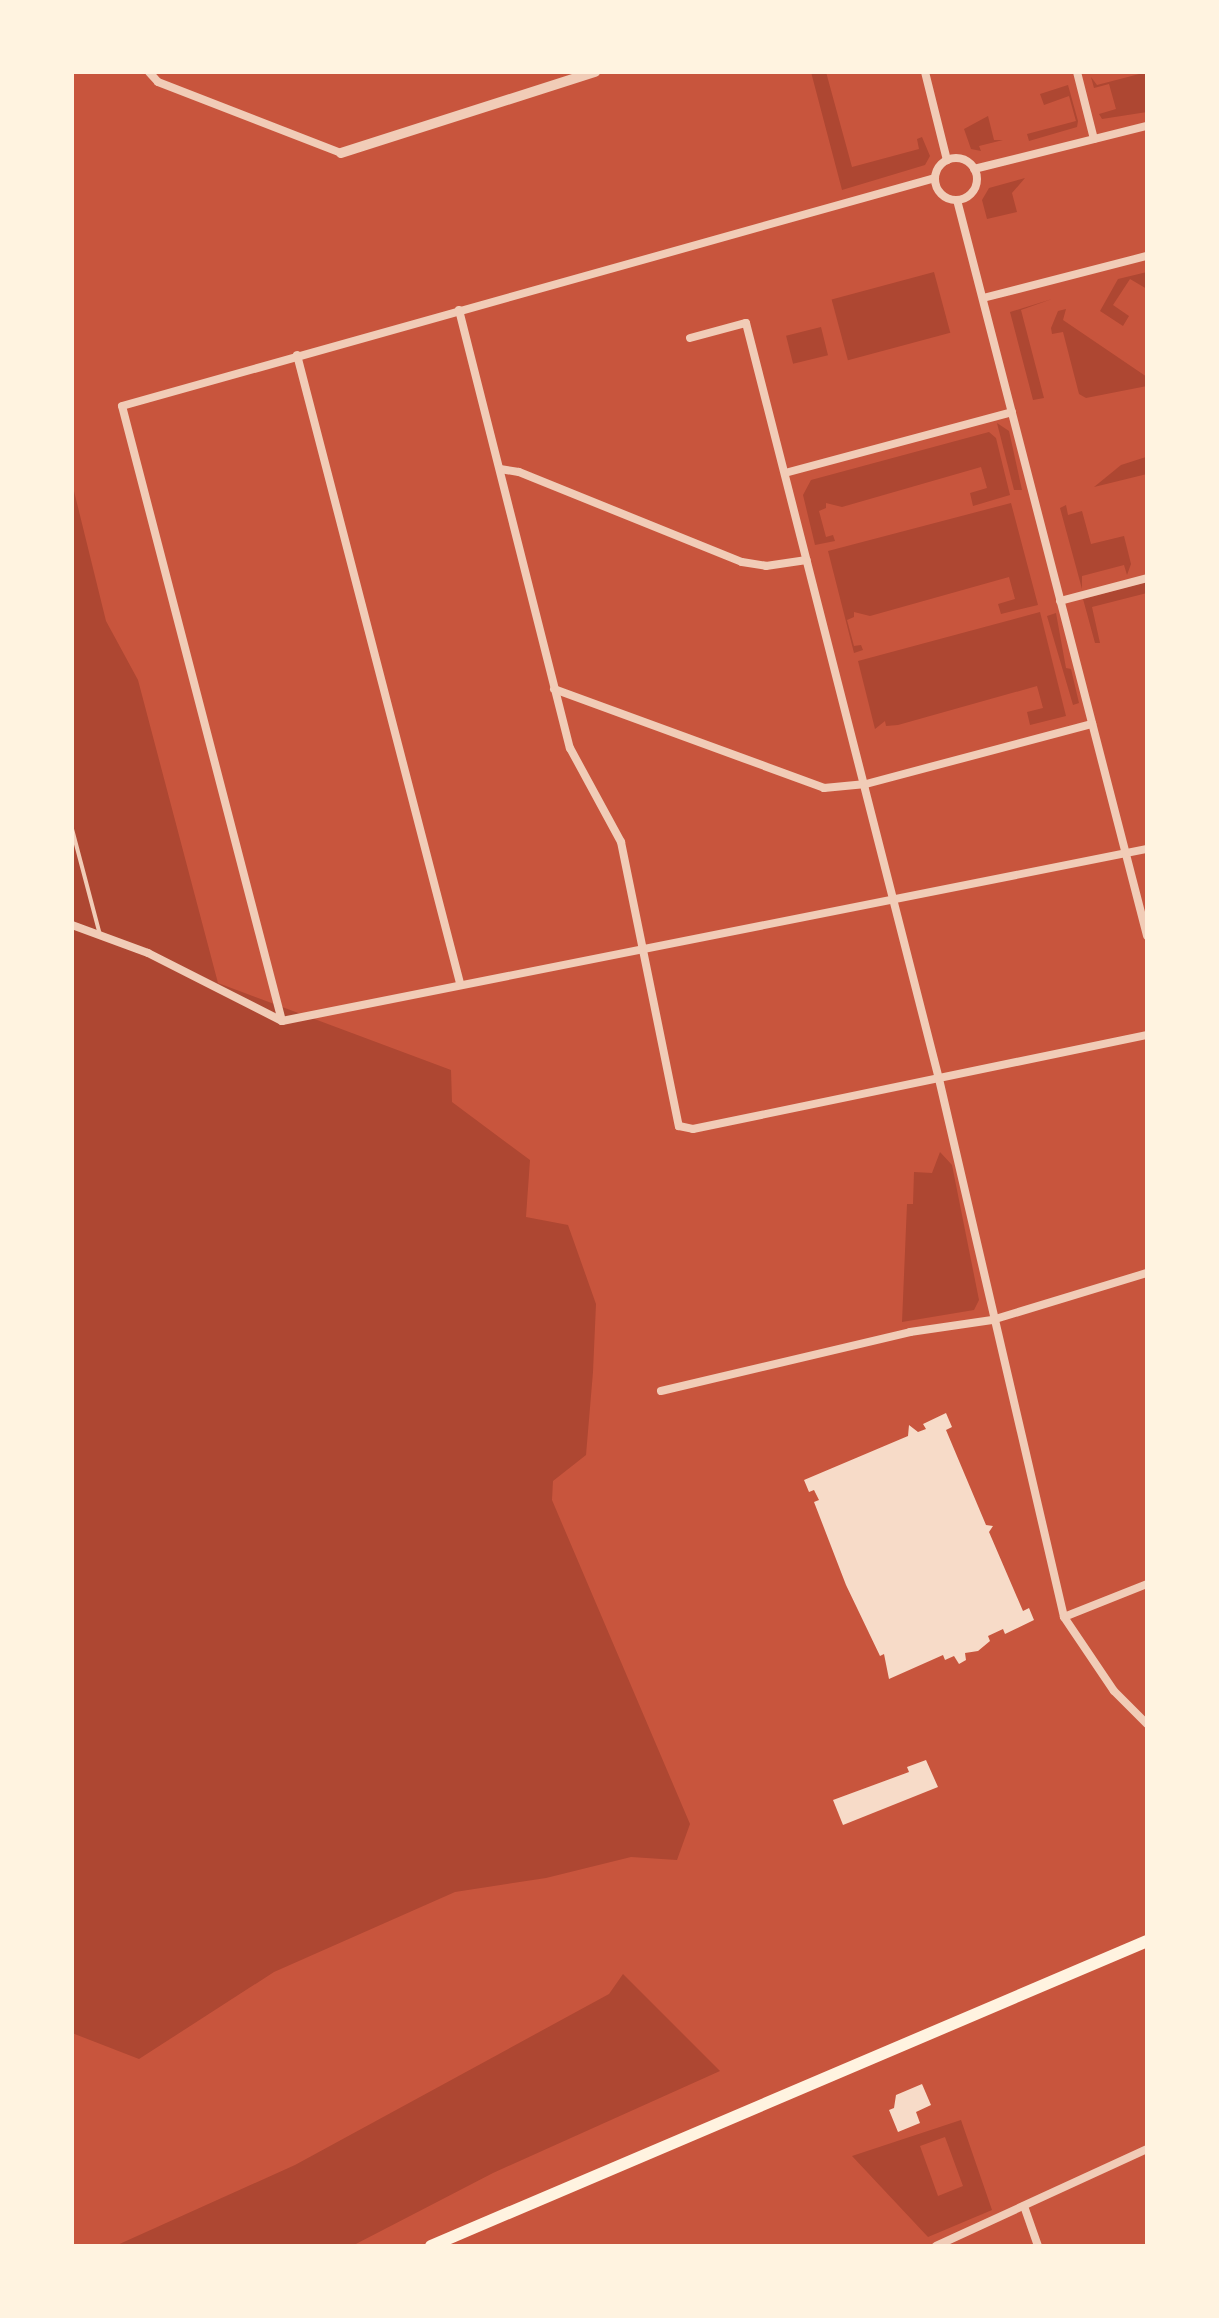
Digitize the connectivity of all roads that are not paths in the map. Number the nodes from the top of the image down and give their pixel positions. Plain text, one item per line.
1 (149, 72) edge
2 (595, 72) edge
3 (925, 72) edge
4 (1077, 72) edge
5 (1147, 126) edge
6 (1094, 139) junction
7 (341, 153) joint
8 (947, 160) junction
9 (974, 169) junction
10 (935, 178) junction
11 (957, 200) junction
12 (1147, 256) edge
13 (983, 298) junction
14 (459, 310) junction
15 (690, 338) dead end
16 (297, 355) junction
17 (1012, 412) junction
18 (500, 469) junction
19 (785, 473) junction
20 (807, 560) junction
21 (1147, 578) edge
22 (1060, 601) junction
23 (554, 689) junction
24 (1092, 724) junction
25 (866, 784) junction
26 (72, 829) edge
27 (1147, 849) edge
28 (1125, 853) junction
29 (895, 899) junction
30 (72, 925) edge
31 (1147, 936) edge
32 (101, 938) junction
33 (644, 950) junction
34 (460, 983) junction
35 (282, 1021) junction
36 (1147, 1035) edge
37 (939, 1079) junction
38 (1147, 1273) edge
39 (992, 1320) junction
40 (661, 1391) dead end
41 (1147, 1584) edge
42 (1064, 1617) junction
43 (1147, 1724) edge
44 (1147, 1941) edge
45 (1147, 2149) edge
46 (1024, 2206) junction
47 (431, 2246) edge
48 (936, 2246) edge
49 (1038, 2246) edge

1 - 7 street
2 - 7 street
3 - 8 street
4 - 6 street
5 - 6 street
6 - 9 street
8 - 9 street
8 - 10 street
9 - 11 street
10 - 11 street
10 - 14 street
11 - 13 street
12 - 13 street
13 - 17 street
14 - 16 street
14 - 18 street
15 - 19 street
16 - 34 street
16 - 35 street
17 - 19 street
17 - 22 street
18 - 20 street
18 - 23 street
19 - 20 street
20 - 25 street
21 - 22 street
22 - 24 street
23 - 25 street
23 - 33 street
24 - 25 street
24 - 28 street
25 - 29 street
26 - 32 lane
27 - 28 street
28 - 29 street
28 - 31 street
29 - 33 street
29 - 37 street
30 - 32 street
32 - 35 street
33 - 34 street
33 - 37 street
34 - 35 street
36 - 37 street
37 - 39 street
38 - 39 street
39 - 40 street
39 - 42 street
41 - 42 street
42 - 43 street
44 - 47 main road
45 - 46 street
46 - 48 street
46 - 49 street

